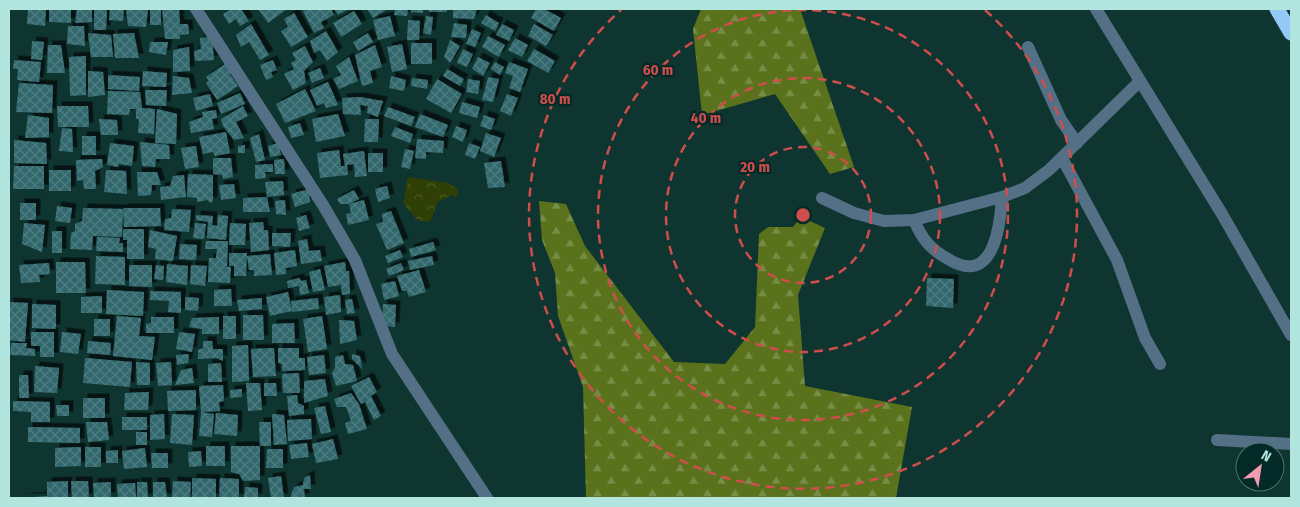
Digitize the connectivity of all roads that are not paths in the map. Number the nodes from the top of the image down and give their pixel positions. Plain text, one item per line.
1 (196, 9) edge
2 (1096, 9) edge
3 (1277, 9) edge
4 (1291, 33) edge
5 (1028, 47) dead end
6 (1139, 82) junction
7 (1076, 143) junction
8 (1062, 158) junction
9 (1002, 197) junction
10 (822, 198) dead end
11 (914, 220) junction
12 (1291, 335) edge
13 (1160, 364) dead end
14 (1217, 440) dead end
15 (1291, 444) edge
16 (488, 498) edge

1 - 16 street
2 - 6 street
3 - 4 highway
5 - 7 street
6 - 7 street
6 - 12 street
7 - 8 street
8 - 9 street
8 - 13 street
9 - 11 street
9 - 11 street
10 - 11 street
14 - 15 street

